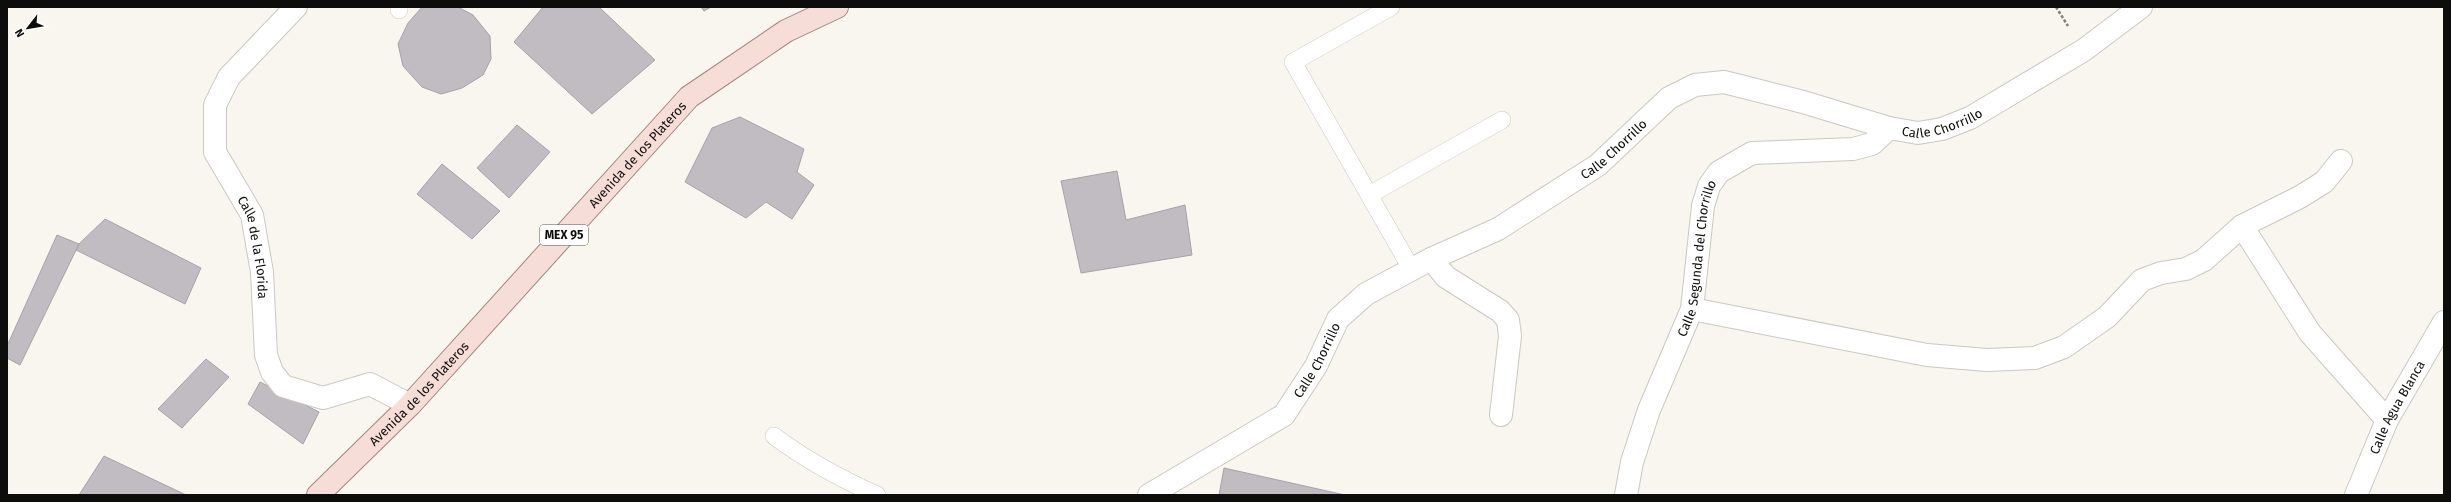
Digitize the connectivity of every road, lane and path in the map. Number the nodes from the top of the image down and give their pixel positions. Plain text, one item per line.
1 (296, 7) edge
2 (837, 7) edge
3 (1391, 7) edge
4 (2141, 7) edge
5 (1502, 120) dead end
6 (1890, 128) junction
7 (2341, 161) dead end
8 (1369, 195) junction
9 (2242, 226) junction
10 (1431, 259) junction
11 (1412, 270) junction
12 (1692, 310) junction
13 (2444, 322) edge
14 (410, 405) junction
15 (1501, 415) dead end
16 (2387, 420) junction
17 (774, 436) dead end
18 (318, 495) edge
19 (877, 495) edge
20 (1148, 495) edge
21 (1626, 495) edge
22 (2356, 495) edge

1 - 14 street, Calle de la Florida
2 - 14 main road, Avenida de los Plateros / MEX 95
3 - 8 lane
4 - 6 street, Calle Chorrillo
5 - 8 lane
6 - 10 street, Calle Chorrillo
6 - 12 street, Calle Segunda del Chorrillo
7 - 9 street
8 - 11 lane
9 - 12 street
9 - 16 street
10 - 11 street, Calle Chorrillo
10 - 15 street
11 - 20 street, Calle Chorrillo
12 - 21 street, Calle Segunda del Chorrillo
13 - 16 street, Calle Agua Blanca
14 - 18 main road, Avenida de los Plateros / MEX 95
16 - 22 street, Calle Agua Blanca
17 - 19 lane

